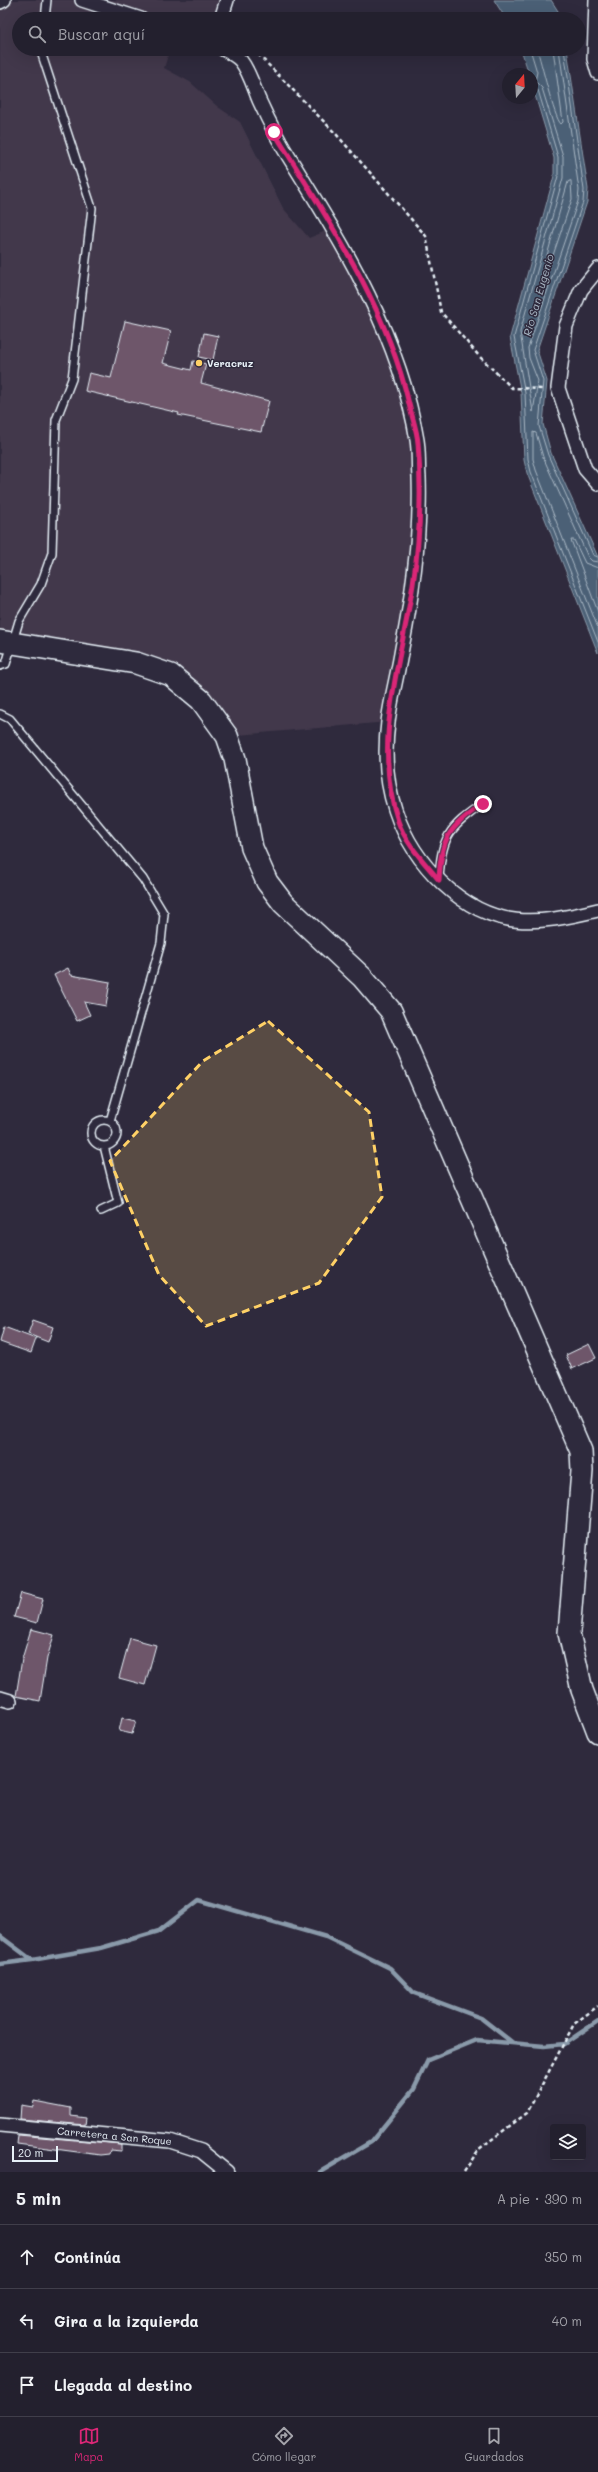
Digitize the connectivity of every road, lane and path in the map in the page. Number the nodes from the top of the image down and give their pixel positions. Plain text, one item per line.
1 (4, 0) edge
2 (47, 0) edge
3 (82, 0) edge
4 (227, 0) edge
5 (596, 0) edge
6 (0, 2) edge
7 (46, 12) edge
8 (119, 12) edge
9 (223, 12) edge
10 (42, 56) edge
11 (234, 56) edge
12 (260, 56) edge
13 (596, 58) edge
14 (598, 73) edge
15 (598, 270) edge
16 (548, 388) dead end
17 (598, 484) edge
18 (6, 642) edge
19 (0, 666) edge
20 (0, 714) edge
21 (483, 804) dead end
22 (439, 880) junction
23 (598, 910) edge
24 (110, 1121) junction
25 (104, 1146) junction
26 (102, 1210) dead end
27 (598, 1732) edge
28 (598, 2006) edge
29 (0, 2125) edge
30 (225, 2170) edge
31 (464, 2172) edge

1 - 6 street
2 - 7 lane
3 - 8 street
4 - 9 street
5 - 13 street
10 - 18 lane
11 - 22 street
12 - 16 path
13 - 14 street
15 - 17 street
18 - 19 lane
18 - 27 main road
20 - 24 lane
21 - 22 lane
22 - 23 street
24 - 25 lane
24 - 25 lane
25 - 26 lane
28 - 31 path
29 - 30 street, Carretera a San Roque

